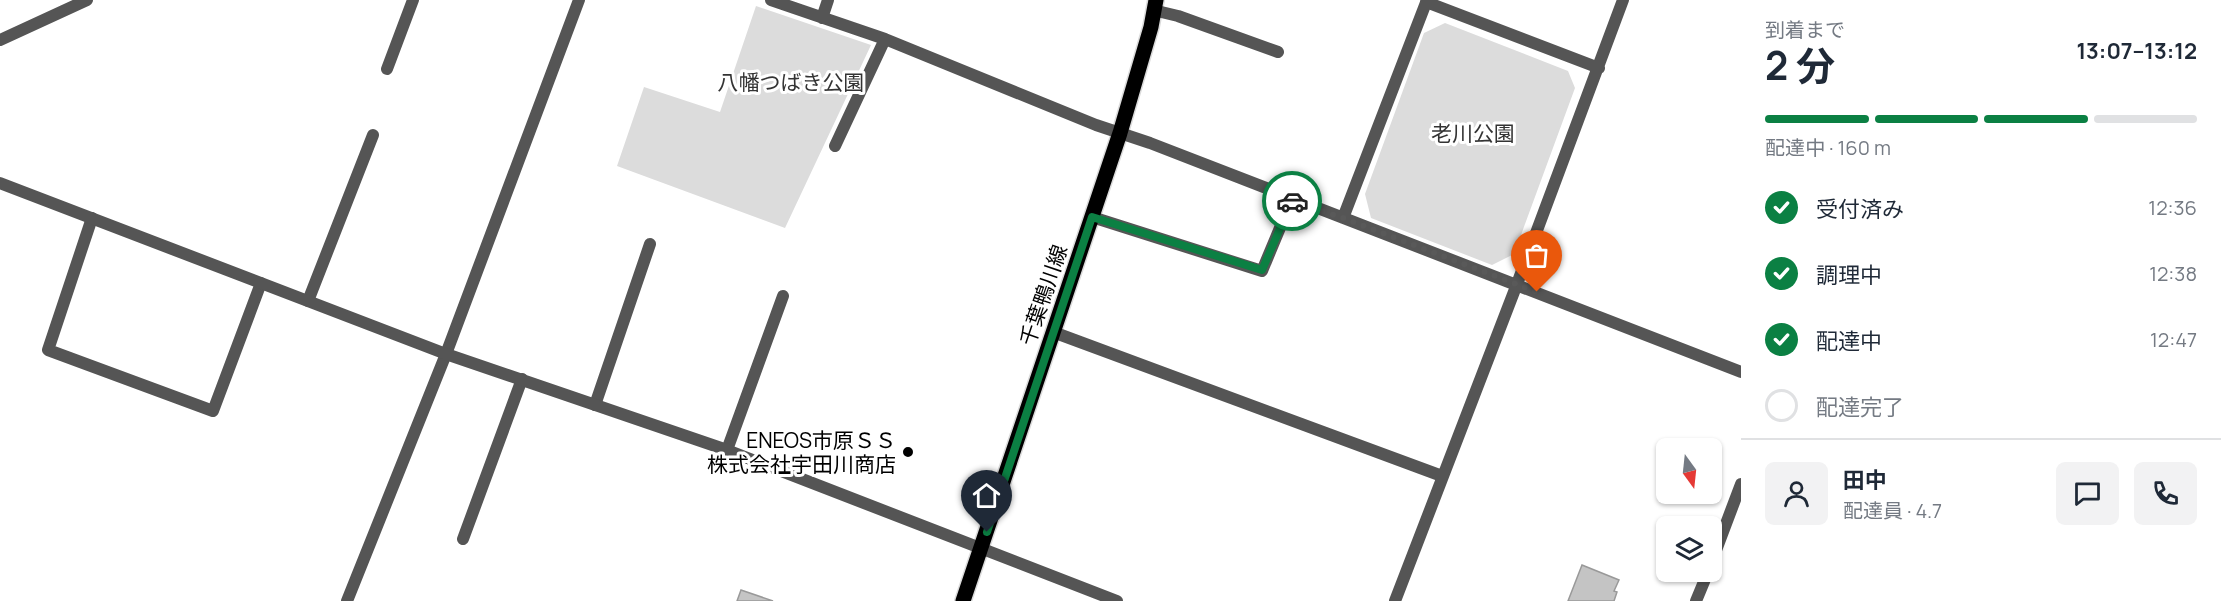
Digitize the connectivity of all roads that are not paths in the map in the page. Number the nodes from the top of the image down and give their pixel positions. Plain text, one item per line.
1 (87, 0) edge
2 (413, 0) edge
3 (579, 0) edge
4 (771, 0) edge
5 (828, 0) edge
6 (1623, 0) edge
7 (1427, 1) edge
8 (1154, 5) edge
9 (822, 18) junction
10 (885, 39) junction
11 (0, 40) edge
12 (1278, 52) dead end
13 (1599, 68) junction
14 (387, 69) dead end
15 (1120, 133) junction
16 (373, 135) dead end
17 (835, 146) dead end
18 (0, 183) edge
19 (1292, 199) junction
20 (1092, 217) junction
21 (92, 218) junction
22 (1343, 218) junction
23 (650, 244) dead end
24 (261, 283) junction
25 (1517, 284) junction
26 (783, 296) dead end
27 (308, 301) junction
28 (1053, 332) junction
29 (446, 354) junction
30 (1741, 372) edge
31 (522, 380) junction
32 (595, 405) junction
33 (727, 450) junction
34 (1442, 476) junction
35 (1741, 484) edge
36 (1722, 534) edge
37 (463, 539) dead end
38 (982, 548) junction
39 (1704, 582) edge
40 (347, 601) edge
41 (963, 601) edge
42 (1117, 601) edge
43 (1395, 601) edge
44 (1696, 601) edge

1 - 11 street
2 - 14 street
3 - 29 street
4 - 9 street
5 - 9 street
6 - 13 street
7 - 13 street
7 - 22 street
8 - 12 street
8 - 15 main road, 千葉鴨川線
9 - 10 street
10 - 15 street
10 - 17 street
13 - 25 street
15 - 19 street
15 - 20 main road, 千葉鴨川線
16 - 27 street
18 - 21 street
19 - 20 street
19 - 22 street
20 - 28 main road, 千葉鴨川線
21 - 24 street
21 - 24 street
22 - 25 street
23 - 32 street
24 - 27 street
25 - 30 street
25 - 34 street
26 - 33 street
27 - 29 street
28 - 34 street
28 - 38 main road, 千葉鴨川線
29 - 31 street
29 - 40 street
31 - 32 street
31 - 37 street
32 - 33 street
33 - 38 street
34 - 43 street
35 - 36 street
38 - 41 main road, 千葉鴨川線
38 - 42 street
39 - 44 street

